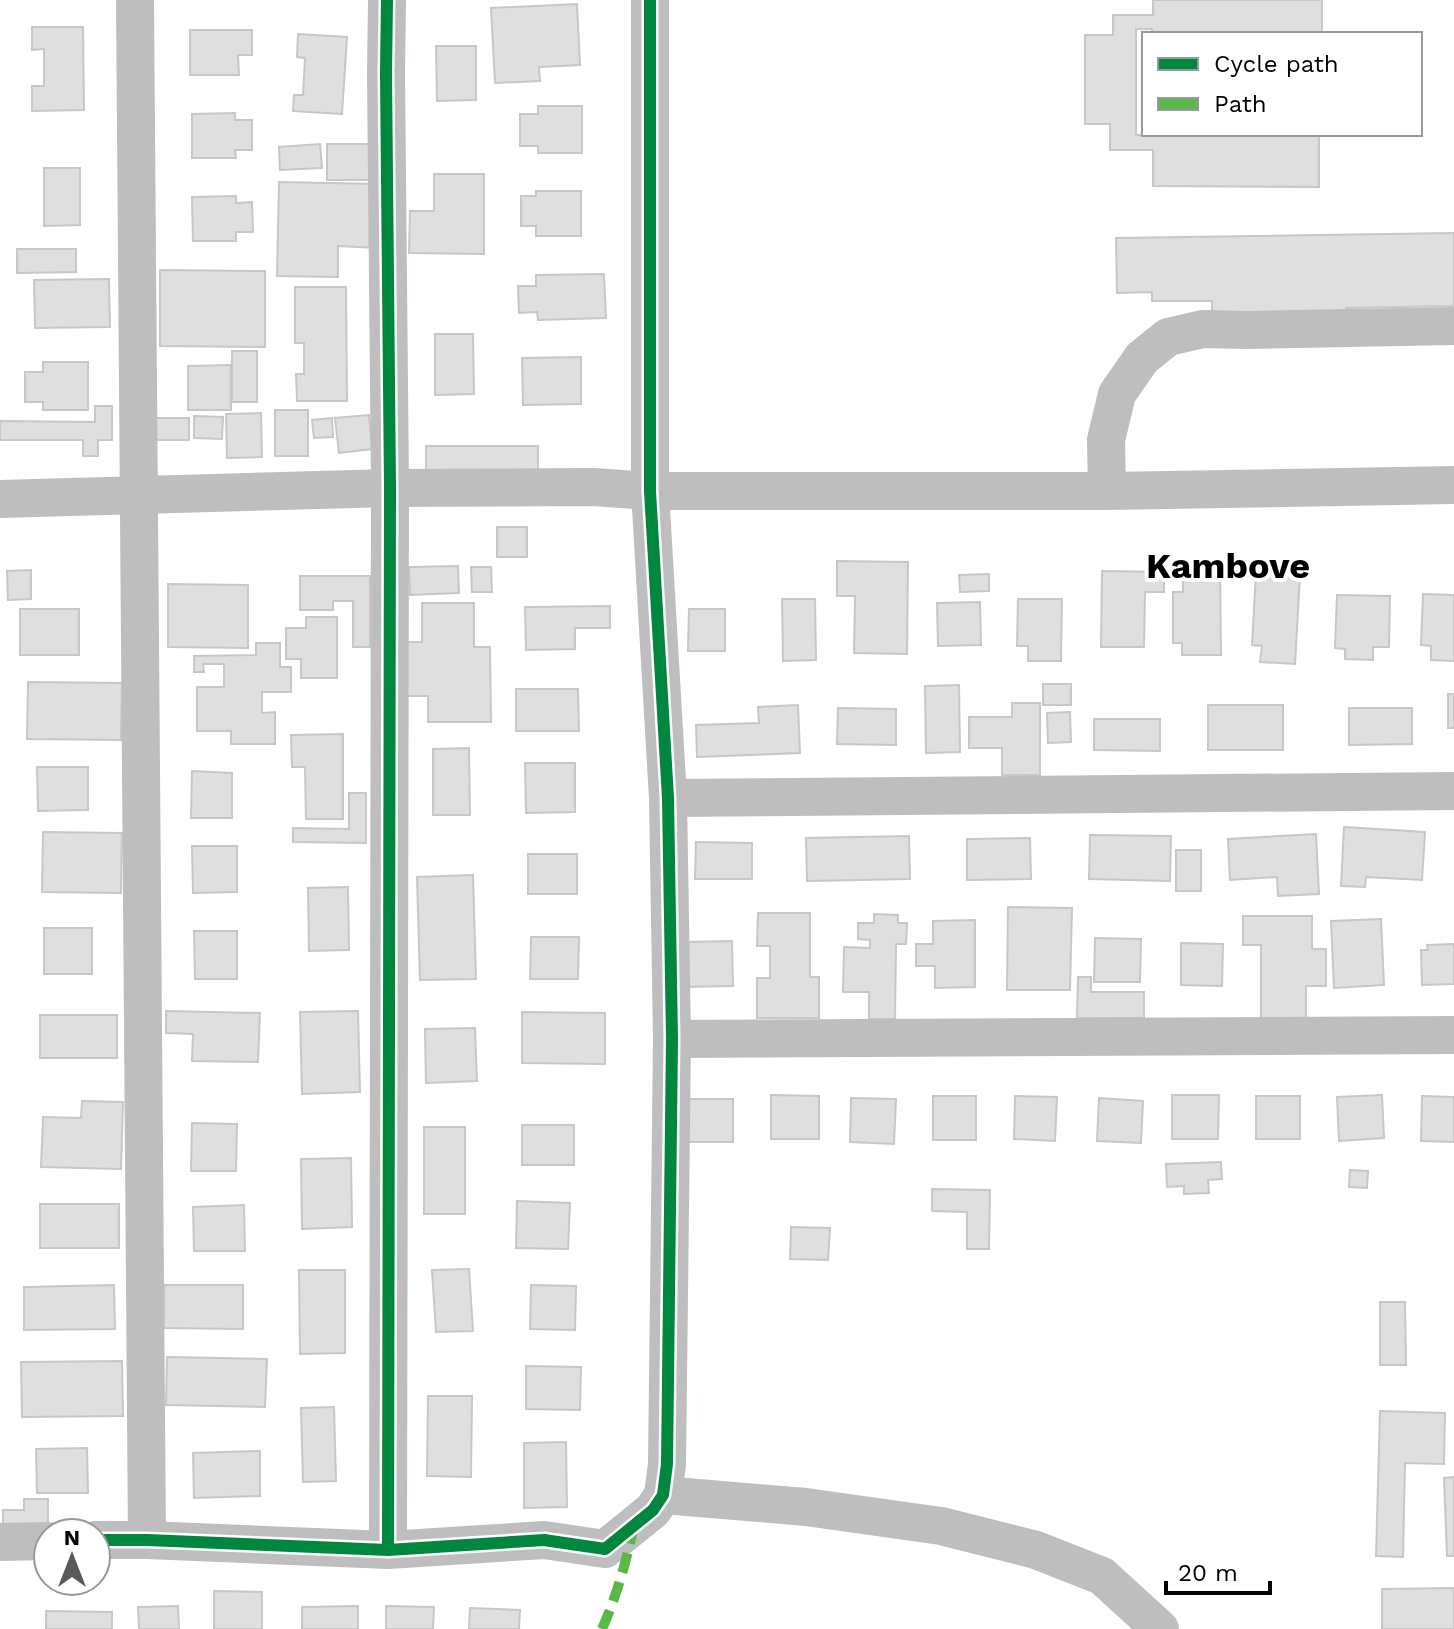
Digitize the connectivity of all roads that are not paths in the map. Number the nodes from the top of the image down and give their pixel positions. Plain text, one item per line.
1 (135, 0) edge
2 (387, 0) edge
3 (650, 0) edge
4 (1454, 326) edge
5 (1454, 485) edge
6 (390, 488) junction
7 (650, 491) junction
8 (1107, 491) junction
9 (139, 496) junction
10 (0, 499) edge
11 (1454, 791) edge
12 (668, 798) junction
13 (1454, 1035) edge
14 (672, 1039) junction
15 (663, 1495) junction
16 (112, 1540) edge
17 (147, 1540) junction
18 (32, 1541) edge
19 (0, 1542) edge
20 (388, 1550) junction
21 (1160, 1629) edge

1 - 9 street
2 - 6 street
3 - 7 street
4 - 8 street
5 - 8 street
6 - 7 street
6 - 9 street
6 - 20 street
7 - 8 street
7 - 12 street
9 - 10 street
9 - 17 street
11 - 12 street
12 - 14 street
13 - 14 street
14 - 15 street
15 - 20 street
15 - 21 street
16 - 17 street
17 - 20 street
18 - 19 street

